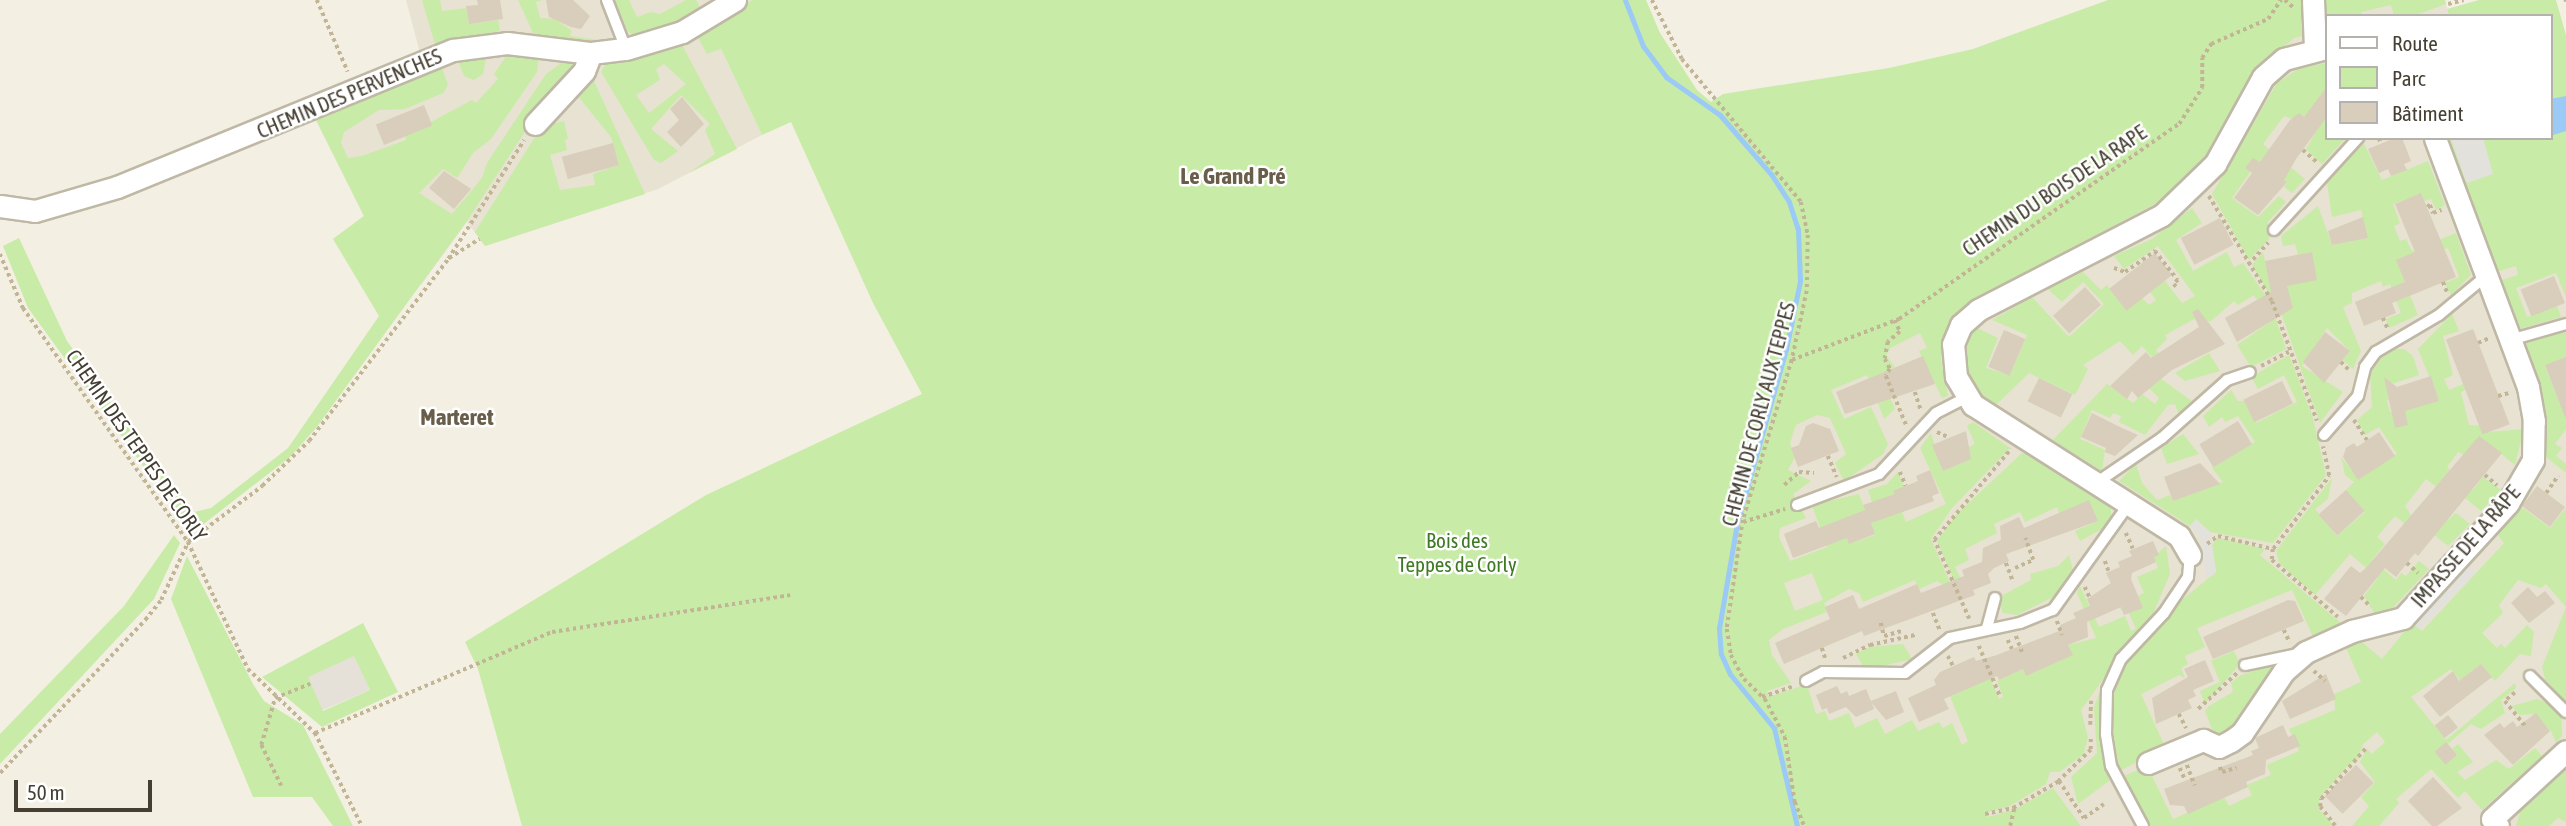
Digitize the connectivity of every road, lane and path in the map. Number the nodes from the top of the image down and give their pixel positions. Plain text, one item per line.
1 (317, 0) edge
2 (607, 0) edge
3 (735, 0) edge
4 (1652, 0) edge
5 (2283, 0) edge
6 (2463, 0) edge
7 (2448, 4) dead end
8 (2305, 6) edge
9 (2321, 48) edge
10 (626, 49) junction
11 (591, 53) junction
12 (354, 87) junction
13 (535, 124) joint
14 (2356, 140) edge
15 (2436, 140) edge
16 (2201, 182) junction
17 (3, 207) edge
18 (2274, 233) joint
19 (480, 239) dead end
20 (0, 254) edge
21 (448, 259) junction
22 (2248, 265) junction
23 (2114, 268) dead end
24 (2486, 276) junction
25 (2178, 289) dead end
26 (1895, 320) junction
27 (2566, 324) edge
28 (2510, 340) junction
29 (2290, 352) junction
30 (1792, 360) junction
31 (2250, 372) joint
32 (1966, 398) junction
33 (2346, 410) junction
34 (2322, 436) junction
35 (2022, 437) junction
36 (1913, 439) junction
37 (2367, 440) dead end
38 (1828, 456) dead end
39 (1814, 473) dead end
40 (2558, 476) dead end
41 (2096, 483) junction
42 (1784, 485) dead end
43 (1843, 488) junction
44 (2546, 493) dead end
45 (2129, 504) junction
46 (1797, 506) joint
47 (1743, 522) junction
48 (2025, 538) dead end
49 (188, 542) junction
50 (2273, 549) junction
51 (2190, 555) junction
52 (2033, 560) junction
53 (2006, 563) dead end
54 (2036, 566) dead end
55 (2015, 568) dead end
56 (2012, 580) dead end
57 (790, 595) dead end
58 (1995, 598) dead end
59 (1881, 623) dead end
60 (1987, 628) junction
61 (2352, 631) junction
62 (1902, 632) dead end
63 (1972, 632) junction
64 (1915, 635) dead end
65 (2306, 652) junction
66 (1834, 661) dead end
67 (2245, 665) joint
68 (2114, 672) junction
69 (2530, 676) dead end
70 (1806, 681) joint
71 (310, 684) dead end
72 (2515, 693) dead end
73 (2000, 696) dead end
74 (1762, 697) junction
75 (275, 698) junction
76 (2198, 709) dead end
77 (2566, 712) edge
78 (2526, 727) dead end
79 (315, 733) junction
80 (2366, 748) dead end
81 (2566, 751) edge
82 (2148, 763) dead end
83 (0, 773) edge
84 (2059, 782) junction
85 (281, 786) dead end
86 (2104, 804) dead end
87 (2015, 807) junction
88 (1985, 814) dead end
89 (2492, 824) edge
90 (362, 826) edge
91 (1804, 826) edge
92 (2010, 826) edge
93 (2144, 826) edge
94 (2335, 826) edge

1 - 12 path
2 - 10 lane
3 - 10 street, CHEMIN DES PERVENCHES
4 - 30 path, CHEMIN DE CORLY AUX TEPPES
5 - 8 path
5 - 26 path, CHEMIN DU BOIS DE LA RAPE
6 - 7 path
8 - 9 street
9 - 16 street
10 - 11 street, CHEMIN DES PERVENCHES
11 - 12 street, CHEMIN DES PERVENCHES
11 - 13 street
12 - 17 street, CHEMIN DES PERVENCHES
13 - 21 path
14 - 18 lane
15 - 24 street, IMPASSE DE LA RÂPE
16 - 22 path
16 - 32 street
18 - 22 path
19 - 21 path
20 - 49 path, CHEMIN DES TEPPES DE CORLY
21 - 49 path
22 - 29 path
23 - 25 path
24 - 28 street, IMPASSE DE LA RÂPE
24 - 33 lane
26 - 30 path, CHEMIN DU BOIS DE LA RAPE
26 - 36 path
27 - 28 lane
28 - 61 street, IMPASSE DE LA RÂPE
29 - 31 path
29 - 34 path
30 - 47 path, CHEMIN DE CORLY AUX TEPPES
31 - 41 lane
32 - 35 street
32 - 36 lane
33 - 34 lane
33 - 37 path
34 - 50 path
35 - 41 street
35 - 63 path
36 - 43 lane
38 - 43 path
39 - 42 path
40 - 44 path
41 - 45 street
43 - 46 lane
45 - 51 street
45 - 60 lane
46 - 47 path
47 - 74 path, CHEMIN DE CORLY AUX TEPPES
48 - 52 path
49 - 75 path, CHEMIN DES TEPPES DE CORLY
49 - 83 path
50 - 51 path
50 - 61 path
51 - 68 lane
52 - 54 path
52 - 55 path
53 - 56 path
57 - 79 path
58 - 60 lane
59 - 62 path
60 - 63 lane
61 - 65 street, IMPASSE DE LA RÂPE
63 - 70 lane
63 - 73 path
64 - 66 path
65 - 67 lane
65 - 82 street, IMPASSE DE LA RÂPE
67 - 76 path
68 - 84 path
68 - 93 lane
69 - 77 lane
70 - 74 path
71 - 75 path
72 - 78 path
74 - 91 path, CHEMIN DE CORLY AUX TEPPES
75 - 79 path, CHEMIN DES TEPPES DE CORLY
75 - 85 path
79 - 90 path, CHEMIN DES TEPPES DE CORLY
80 - 94 path
81 - 89 street
84 - 86 path
84 - 87 path
87 - 88 path
87 - 92 path

